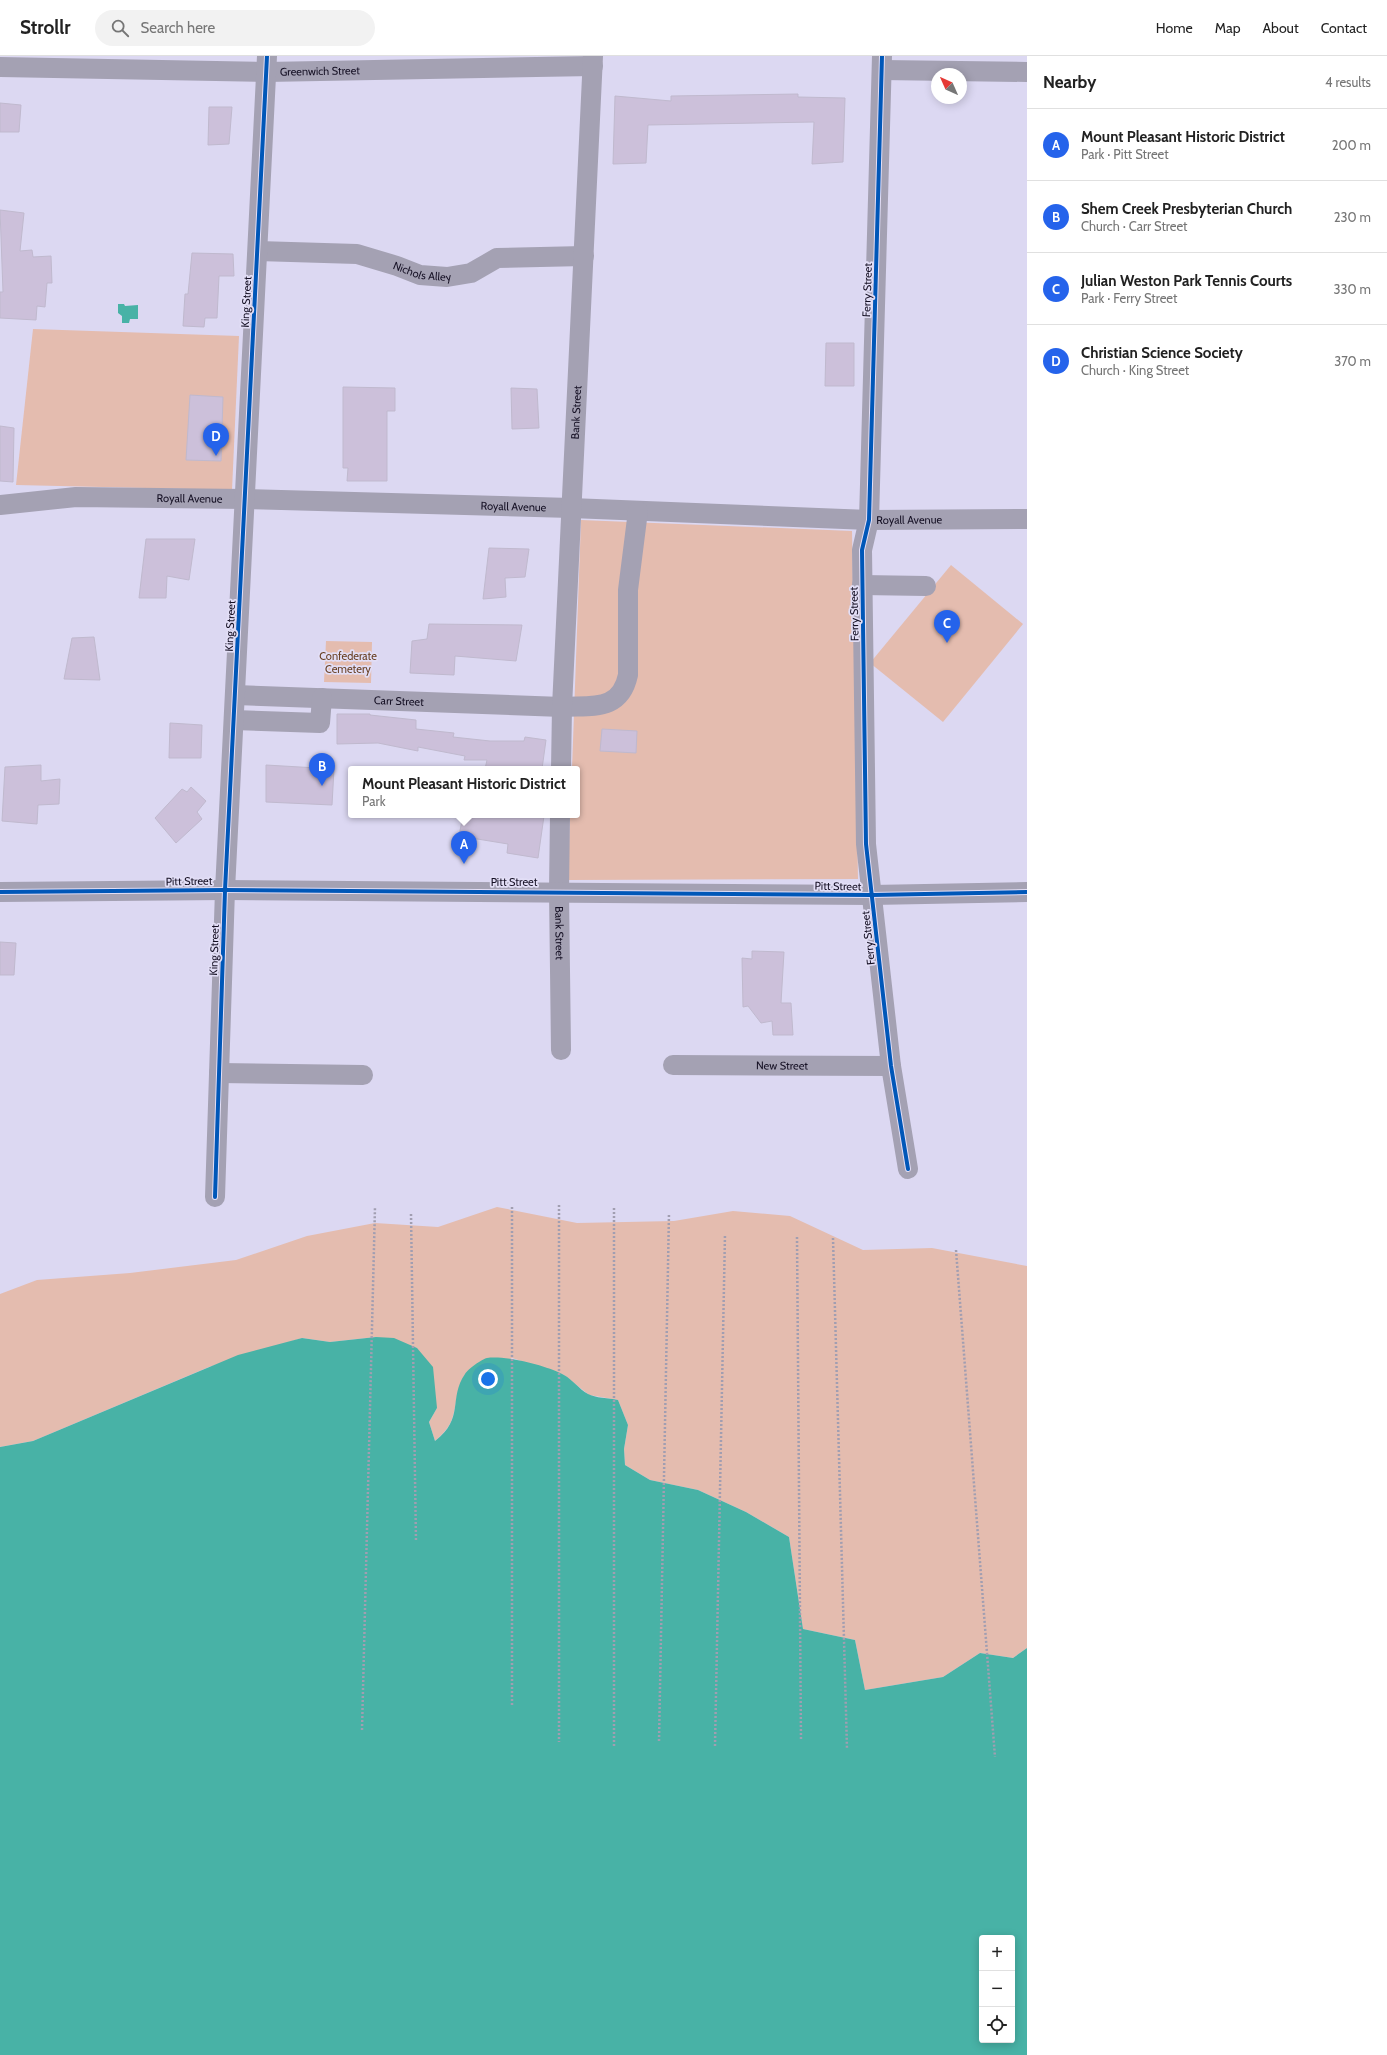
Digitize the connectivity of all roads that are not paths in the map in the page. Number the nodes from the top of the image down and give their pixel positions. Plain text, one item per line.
1 (593, 61) edge
2 (439, 62) edge
3 (882, 63) edge
4 (266, 64) edge
5 (0, 67) edge
6 (1027, 72) edge
7 (258, 251) junction
8 (584, 256) junction
9 (245, 499) junction
10 (0, 505) edge
11 (571, 508) junction
12 (638, 511) junction
13 (1027, 519) edge
14 (870, 520) junction
15 (862, 585) junction
16 (926, 586) dead end
17 (236, 695) junction
18 (322, 698) junction
19 (562, 707) junction
20 (234, 720) junction
21 (561, 766) edge
22 (560, 818) edge
23 (225, 890) junction
24 (559, 891) junction
25 (0, 892) edge
26 (1027, 892) edge
27 (872, 895) junction
28 (561, 1050) dead end
29 (673, 1065) dead end
30 (891, 1066) junction
31 (219, 1073) junction
32 (363, 1074) dead end
33 (908, 1169) dead end
34 (215, 1196) dead end

1 - 2 street, Greenwich Street
1 - 8 street, Bank Street
2 - 4 street, Greenwich Street
3 - 6 street
3 - 14 street, Ferry Street
4 - 5 street, Greenwich Street
4 - 7 street, King Street
7 - 8 street, Nichols Alley
7 - 9 street, King Street
8 - 11 street, Bank Street
9 - 10 street, Royall Avenue
9 - 11 street, Royall Avenue
9 - 17 street, King Street
11 - 12 street, Royall Avenue
11 - 19 street, Bank Street
12 - 14 street, Royall Avenue
12 - 19 street, Carr Street
13 - 14 street, Royall Avenue
14 - 15 street, Ferry Street
15 - 16 street
15 - 27 street, Ferry Street
17 - 18 street, Carr Street
17 - 20 street, King Street
18 - 19 street, Carr Street
18 - 20 street
19 - 21 street, Bank Street
20 - 23 street, King Street
22 - 24 street, Bank Street
23 - 24 street, Pitt Street
23 - 25 street, Pitt Street
23 - 31 street, King Street
24 - 27 street, Pitt Street
24 - 28 street, Bank Street
26 - 27 street, Pitt Street
27 - 30 street, Ferry Street
29 - 30 street, New Street
30 - 33 street, Ferry Street
31 - 32 street
31 - 34 street, King Street

